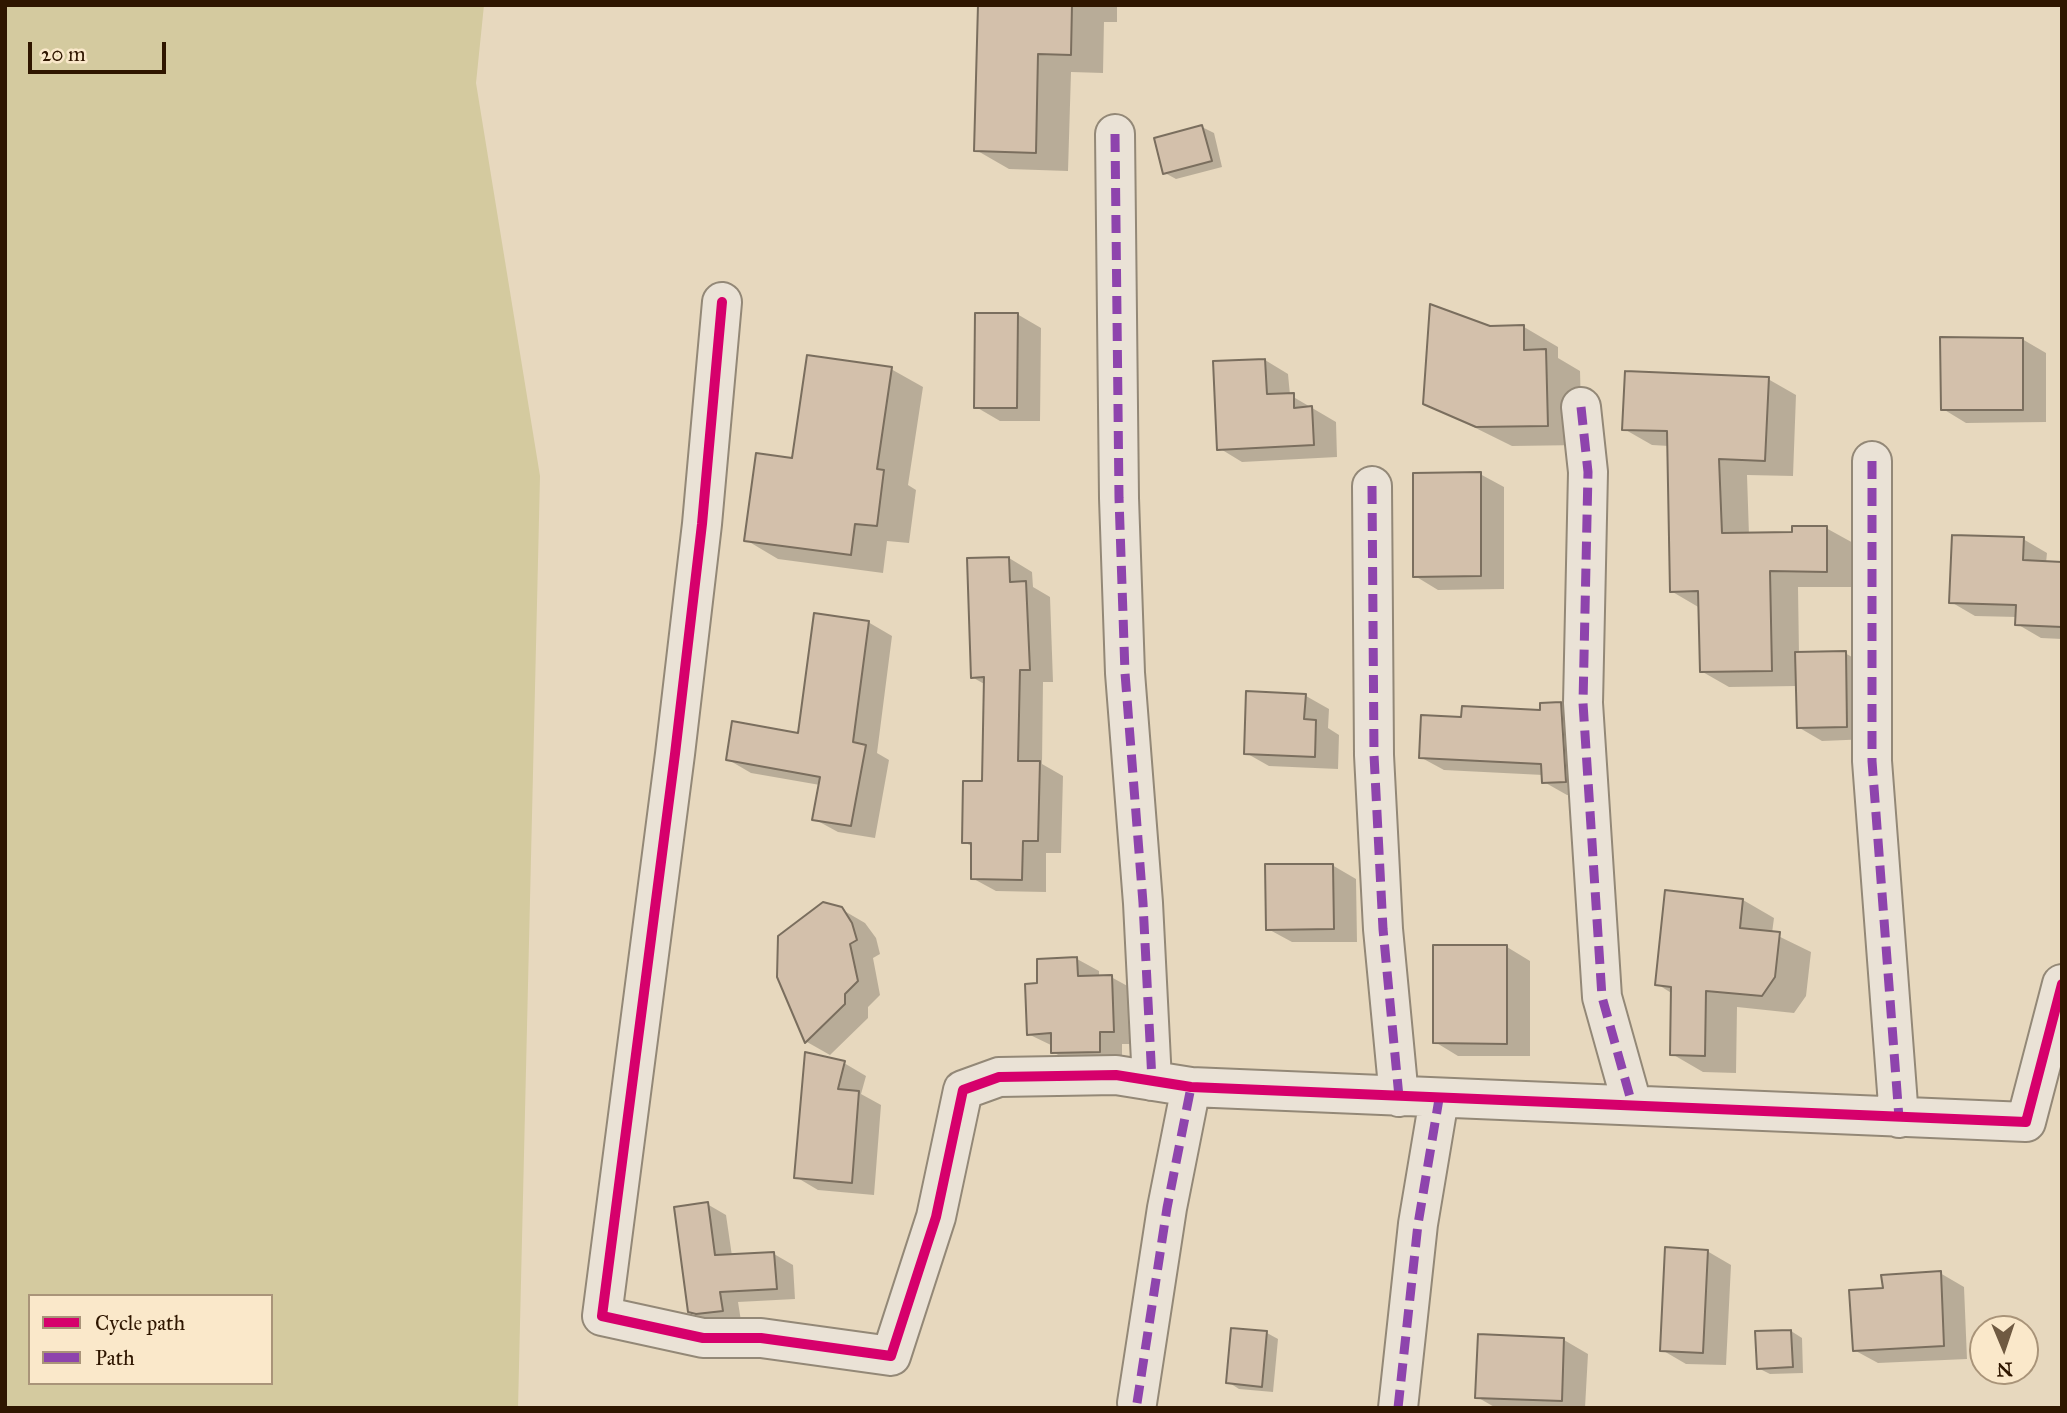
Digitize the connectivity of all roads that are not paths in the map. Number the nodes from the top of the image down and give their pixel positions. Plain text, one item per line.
1 (1115, 134) dead end
2 (722, 302) dead end
3 (1581, 407) dead end
4 (1872, 461) dead end
5 (1372, 486) dead end
6 (2062, 984) edge
7 (1152, 1081) junction
8 (1191, 1087) junction
9 (1399, 1097) junction
10 (1439, 1099) junction
11 (1632, 1104) junction
12 (1899, 1118) junction
13 (1137, 1403) dead end
14 (1398, 1408) edge

1 - 7 street
2 - 7 street
3 - 11 street
4 - 12 street
5 - 9 street
6 - 12 street
7 - 8 street
8 - 9 street
8 - 13 street
9 - 10 street
10 - 11 street
10 - 14 street
11 - 12 street

